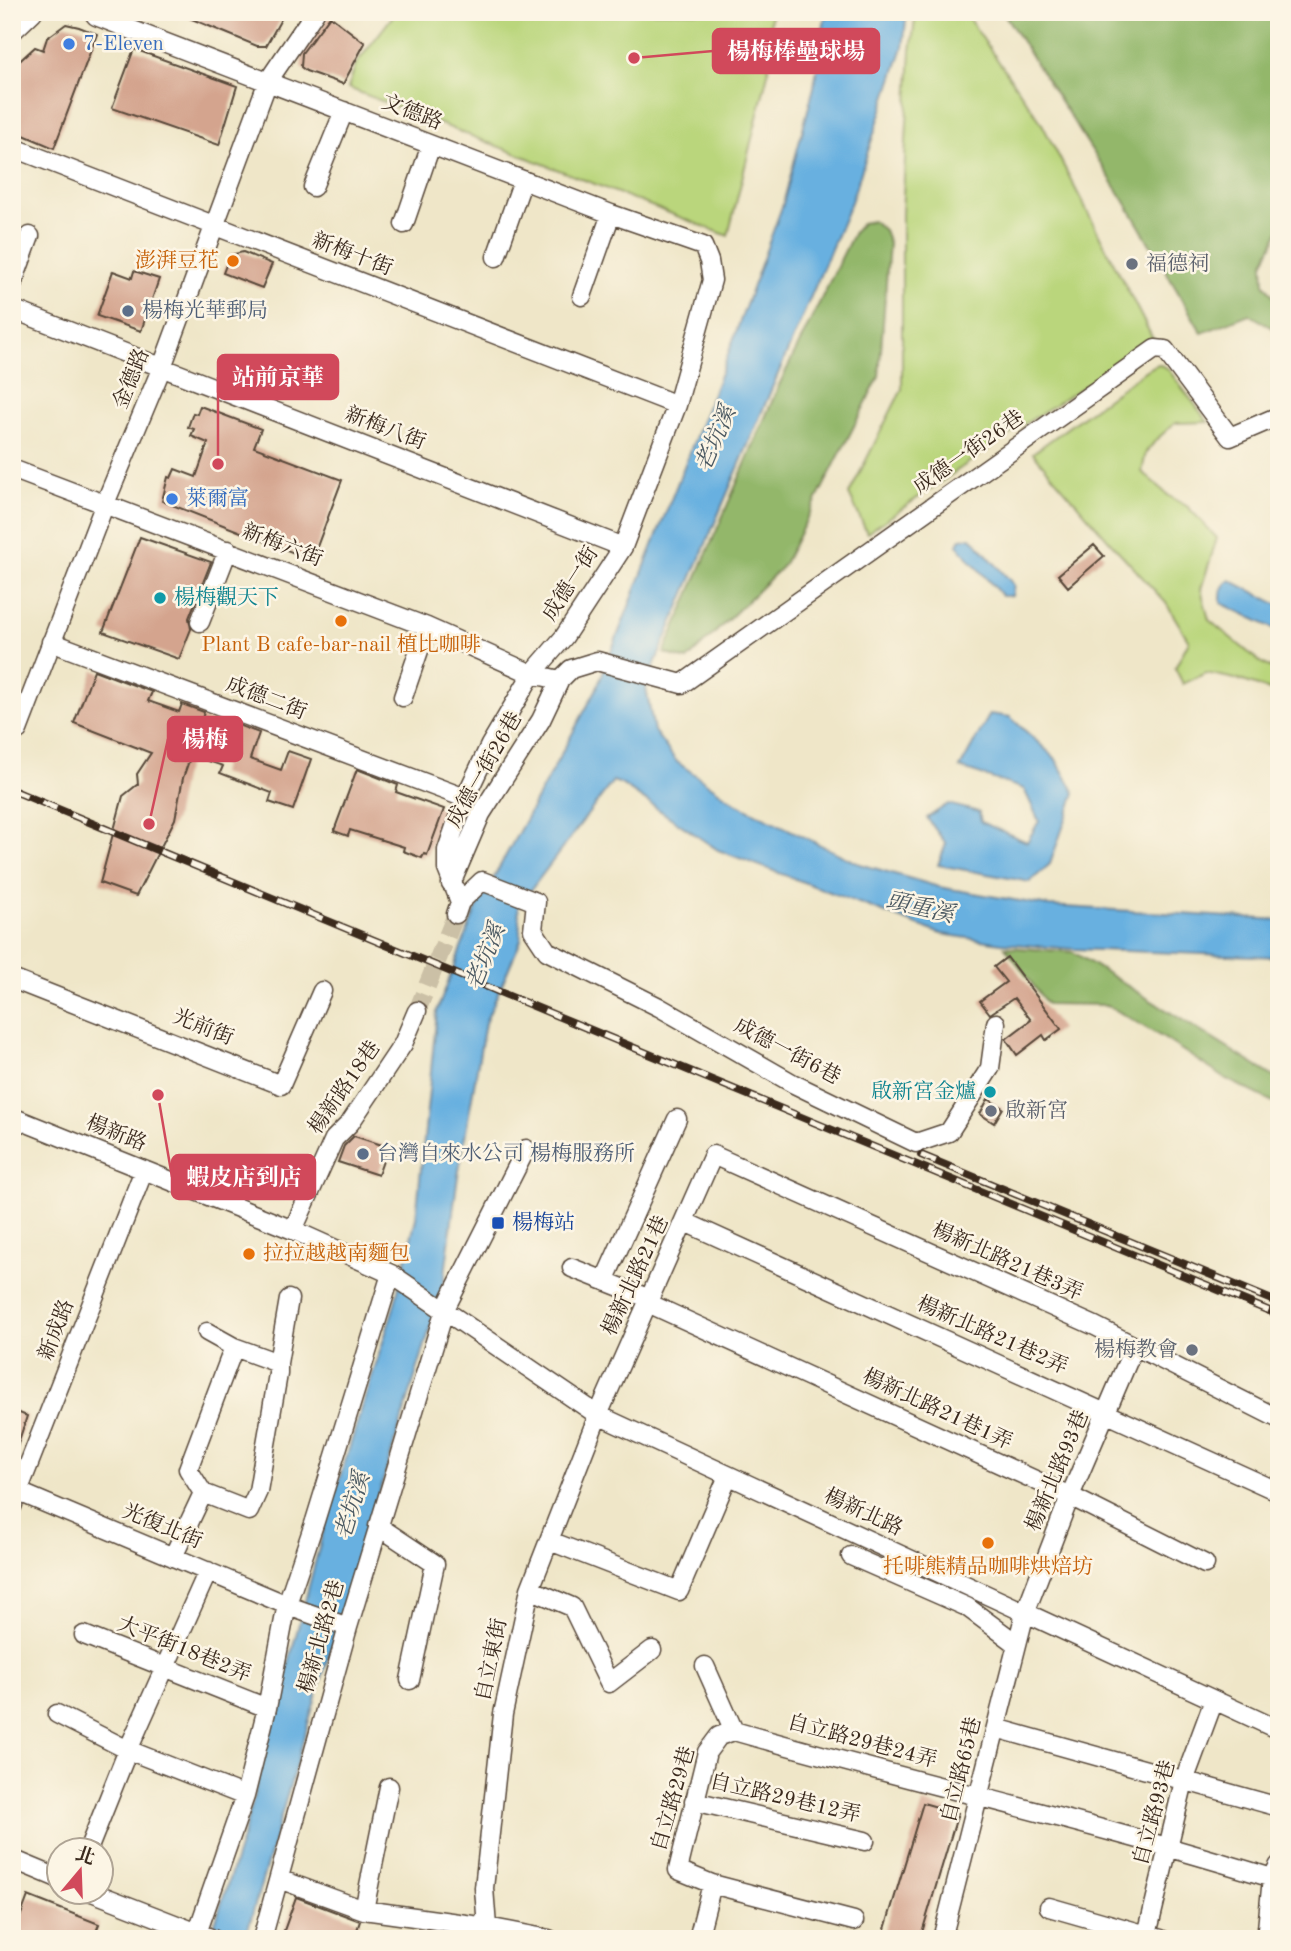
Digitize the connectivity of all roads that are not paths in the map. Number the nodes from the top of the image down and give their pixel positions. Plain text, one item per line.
1 (33, 12) edge
2 (93, 12) edge
3 (315, 12) edge
4 (12, 32) edge
5 (268, 81) junction
6 (344, 111) junction
7 (431, 145) junction
8 (12, 147) edge
9 (523, 180) junction
10 (313, 187) dead end
11 (611, 214) junction
12 (404, 224) dead end
13 (212, 225) junction
14 (30, 236) dead end
15 (496, 257) dead end
16 (709, 261) joint
17 (12, 285) edge
18 (582, 296) dead end
19 (12, 309) edge
20 (162, 367) junction
21 (677, 405) junction
22 (1279, 416) edge
23 (12, 468) edge
24 (104, 506) junction
25 (623, 547) junction
26 (228, 550) junction
27 (200, 622) dead end
28 (427, 628) junction
29 (51, 642) junction
30 (531, 674) junction
31 (560, 680) junction
32 (403, 698) dead end
33 (18, 730) dead end
34 (465, 798) junction
35 (451, 884) junction
36 (458, 908) joint
37 (12, 979) edge
38 (322, 991) dead end
39 (417, 1011) tunnel mouth
40 (996, 1023) dead end
41 (12, 1117) edge
42 (677, 1119) dead end
43 (526, 1149) dead end
44 (713, 1155) joint
45 (144, 1170) junction
46 (685, 1222) junction
47 (293, 1230) junction
48 (572, 1268) dead end
49 (393, 1275) junction
50 (605, 1279) junction
51 (289, 1299) dead end
52 (649, 1301) junction
53 (445, 1309) junction
54 (206, 1332) dead end
55 (234, 1347) junction
56 (1134, 1347) junction
57 (278, 1363) junction
58 (1107, 1413) junction
59 (598, 1415) junction
60 (1279, 1419) edge
61 (727, 1476) junction
62 (1279, 1492) edge
63 (203, 1493) junction
64 (14, 1496) edge
65 (1070, 1496) junction
66 (378, 1526) junction
67 (550, 1541) junction
68 (851, 1556) dead end
69 (173, 1557) junction
70 (1205, 1564) dead end
71 (208, 1571) junction
72 (530, 1589) junction
73 (290, 1606) junction
74 (1025, 1613) junction
75 (343, 1626) junction
76 (85, 1634) dead end
77 (1017, 1644) junction
78 (652, 1650) dead end
79 (705, 1665) dead end
80 (165, 1667) junction
81 (410, 1680) dead end
82 (1214, 1700) junction
83 (267, 1708) junction
84 (57, 1714) dead end
85 (996, 1728) junction
86 (1279, 1730) edge
87 (734, 1731) junction
88 (128, 1750) junction
89 (1184, 1781) junction
90 (389, 1787) dead end
91 (244, 1796) junction
92 (979, 1797) junction
93 (694, 1801) junction
94 (1279, 1807) edge
95 (94, 1836) edge
96 (865, 1841) dead end
97 (1168, 1846) junction
98 (12, 1859) edge
99 (1276, 1871) edge
100 (46, 1872) edge
101 (279, 1880) junction
102 (712, 1884) junction
103 (116, 1902) edge
104 (1049, 1907) dead end
105 (364, 1910) junction
106 (854, 1921) dead end
107 (487, 1927) junction
108 (202, 1936) edge
109 (1151, 1938) edge
110 (1267, 1938) edge
111 (262, 1939) edge
112 (549, 1939) edge
113 (698, 1939) edge
114 (942, 1939) edge

1 - 4 street
2 - 5 street, 文德路
3 - 5 street, 金德路
5 - 6 street, 文德路
5 - 13 street, 金德路
6 - 7 street, 文德路
6 - 10 street
7 - 9 street, 文德路
7 - 12 street
8 - 13 street, 新梅十街
9 - 11 street, 文德路
9 - 15 street
11 - 16 street, 文德路
11 - 18 street
13 - 20 street, 金德路
13 - 21 street, 新梅十街
14 - 17 street
16 - 21 street, 成德一街
19 - 20 street, 新梅八街
20 - 24 street, 金德路
20 - 25 street, 新梅八街
21 - 25 street, 成德一街
22 - 31 street, 成德一街26巷
23 - 24 street, 新梅六街
24 - 26 street, 新梅六街
24 - 29 street, 金德路
25 - 30 street, 成德一街
26 - 27 street
26 - 28 street, 新梅六街
28 - 30 street, 新梅六街
28 - 32 street
29 - 33 street, 金德路
29 - 34 street, 成德二街
30 - 31 street
30 - 34 street, 成德一街
31 - 35 street, 成德一街26巷
34 - 35 street, 成德一街
35 - 36 street, 成德一街
36 - 40 street, 成德一街6巷
37 - 38 street, 光前街
39 - 47 street, 楊新路18巷
41 - 45 street, 楊新路
42 - 50 street
43 - 53 street, 楊新北路2巷
44 - 46 street, 楊新北路21巷
44 - 56 street, 楊新北路21巷3弄
45 - 47 street, 楊新路
45 - 64 street, 新成路
46 - 52 street, 楊新北路21巷
46 - 58 street, 楊新北路21巷2弄
47 - 49 street, 楊新路
48 - 50 street, 楊新北路21巷1弄
49 - 53 street, 楊新路
49 - 73 street
50 - 52 street, 楊新北路21巷1弄
51 - 57 street
52 - 59 street, 楊新北路21巷
52 - 65 street, 楊新北路21巷1弄
53 - 59 street, 楊新北路
53 - 66 street, 楊新北路2巷
54 - 55 street
55 - 57 street
55 - 63 street
56 - 58 street, 楊新北路93巷
56 - 60 street, 楊新北路21巷3弄
57 - 63 street
58 - 62 street, 楊新北路21巷2弄
58 - 65 street, 楊新北路93巷
59 - 61 street, 楊新北路
59 - 67 street, 自立東街
61 - 67 street
61 - 74 street, 楊新北路
63 - 69 street
64 - 69 street, 光復北街
65 - 70 street, 楊新北路21巷1弄
65 - 74 street, 楊新北路93巷
66 - 75 street, 楊新北路2巷
66 - 81 street
67 - 72 street, 自立東街
68 - 77 street
69 - 71 street, 光復北街
71 - 73 street, 光復北街
71 - 80 street
72 - 78 street
72 - 107 street, 自立東街
73 - 75 street, 光復北街
73 - 83 street
74 - 77 street, 自立路65巷
74 - 82 street, 楊新北路
75 - 101 street, 楊新北路2巷
76 - 80 street, 大平街18巷2弄
77 - 85 street, 自立路65巷
79 - 87 street
80 - 83 street, 大平街18巷2弄
80 - 88 street
82 - 86 street, 楊新北路
82 - 89 street, 自立路93巷
83 - 91 street
84 - 88 street
85 - 89 street
85 - 92 street, 自立路65巷
87 - 92 street, 自立路29巷24弄
87 - 93 street, 自立路29巷
88 - 91 street
88 - 95 street
89 - 94 street
89 - 97 street, 自立路93巷
90 - 105 street
91 - 108 street
92 - 97 street, 自立路29巷24弄
92 - 114 street, 自立路65巷
93 - 96 street, 自立路29巷12弄
93 - 102 street, 自立路29巷
97 - 99 street, 自立路29巷24弄
97 - 109 street, 自立路93巷
98 - 100 street
99 - 110 street
101 - 105 street
101 - 111 street, 楊新北路2巷
102 - 106 street
102 - 113 street
103 - 108 street
104 - 109 street
105 - 107 street
107 - 112 street

